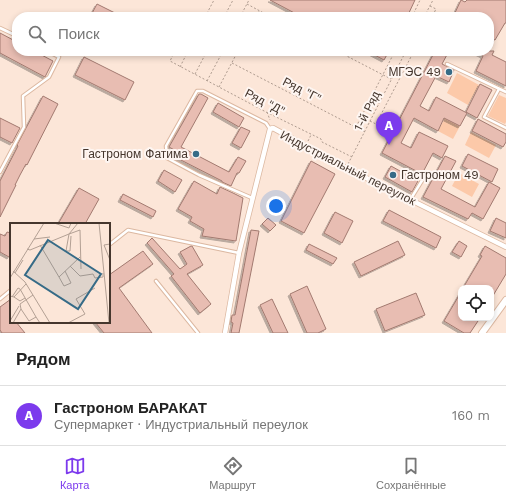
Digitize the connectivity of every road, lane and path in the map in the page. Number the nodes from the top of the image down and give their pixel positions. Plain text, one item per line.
1 (214, 0) edge
2 (233, 0) edge
3 (249, 0) edge
4 (420, 0) edge
5 (433, 0) edge
6 (247, 4) junction
7 (430, 6) junction
8 (259, 11) edge
9 (208, 12) edge
10 (227, 12) edge
11 (243, 12) edge
12 (414, 12) edge
13 (427, 12) edge
14 (434, 12) edge
15 (0, 28) edge
16 (12, 34) edge
17 (57, 56) edge
18 (172, 56) edge
19 (186, 56) edge
20 (204, 56) edge
21 (220, 56) edge
22 (236, 56) edge
23 (347, 56) edge
24 (392, 56) edge
25 (404, 56) edge
26 (411, 56) edge
27 (232, 63) junction
28 (447, 64) dead end
29 (180, 67) junction
30 (195, 74) junction
31 (383, 75) junction
32 (392, 79) junction
33 (207, 81) junction
34 (219, 87) junction
35 (499, 89) junction
36 (506, 92) edge
37 (266, 112) junction
38 (370, 121) junction
39 (356, 127) junction
40 (506, 128) edge
41 (271, 129) junction
42 (365, 132) junction
43 (311, 134) junction
44 (305, 146) junction
45 (352, 157) junction
46 (346, 168) junction
47 (0, 172) edge
48 (423, 179) dead end
49 (253, 199) junction
50 (410, 200) junction
51 (110, 244) edge
52 (506, 247) edge
53 (239, 253) junction
54 (156, 281) dead end
55 (10, 291) edge
56 (0, 300) edge
57 (506, 300) edge
58 (506, 303) edge
59 (198, 333) edge
60 (225, 333) edge
61 (483, 333) edge

1 - 9 path
2 - 10 path
3 - 6 path
4 - 12 path
5 - 7 path
6 - 8 path
6 - 11 path
7 - 13 path
7 - 14 path
15 - 16 lane
17 - 47 lane
18 - 29 path, Ряд "Д"
19 - 29 path
20 - 30 path
21 - 33 path
22 - 27 path
23 - 31 path
24 - 31 path
25 - 32 path, 1-й Ряд
26 - 38 path
27 - 34 path
27 - 39 path, Ряд "Г"
28 - 35 lane
29 - 30 path, Ряд "Д"
30 - 33 path, Ряд "Д"
31 - 32 path
31 - 39 path
32 - 38 path, 1-й Ряд
33 - 34 path, Ряд "Д"
34 - 37 path, Ряд "Д"
35 - 36 lane
35 - 40 lane
37 - 41 path
37 - 43 path, Ряд "Д"
38 - 42 path, 1-й Ряд
39 - 42 path, Ряд "Г"
41 - 44 street, Индустриальный переулок
41 - 49 street, Индустриальный переулок
41 - 49 lane
42 - 45 path, 1-й Ряд
43 - 44 path
43 - 45 path, Ряд "Д"
44 - 46 street, Индустриальный переулок
45 - 46 path, 1-й Ряд
46 - 50 street, Индустриальный переулок
48 - 50 lane
49 - 53 street, Индустриальный переулок
50 - 52 street, Индустриальный переулок
51 - 53 lane
53 - 60 street, Индустриальный переулок
54 - 59 lane
55 - 56 lane
57 - 61 main road
58 - 61 main road

